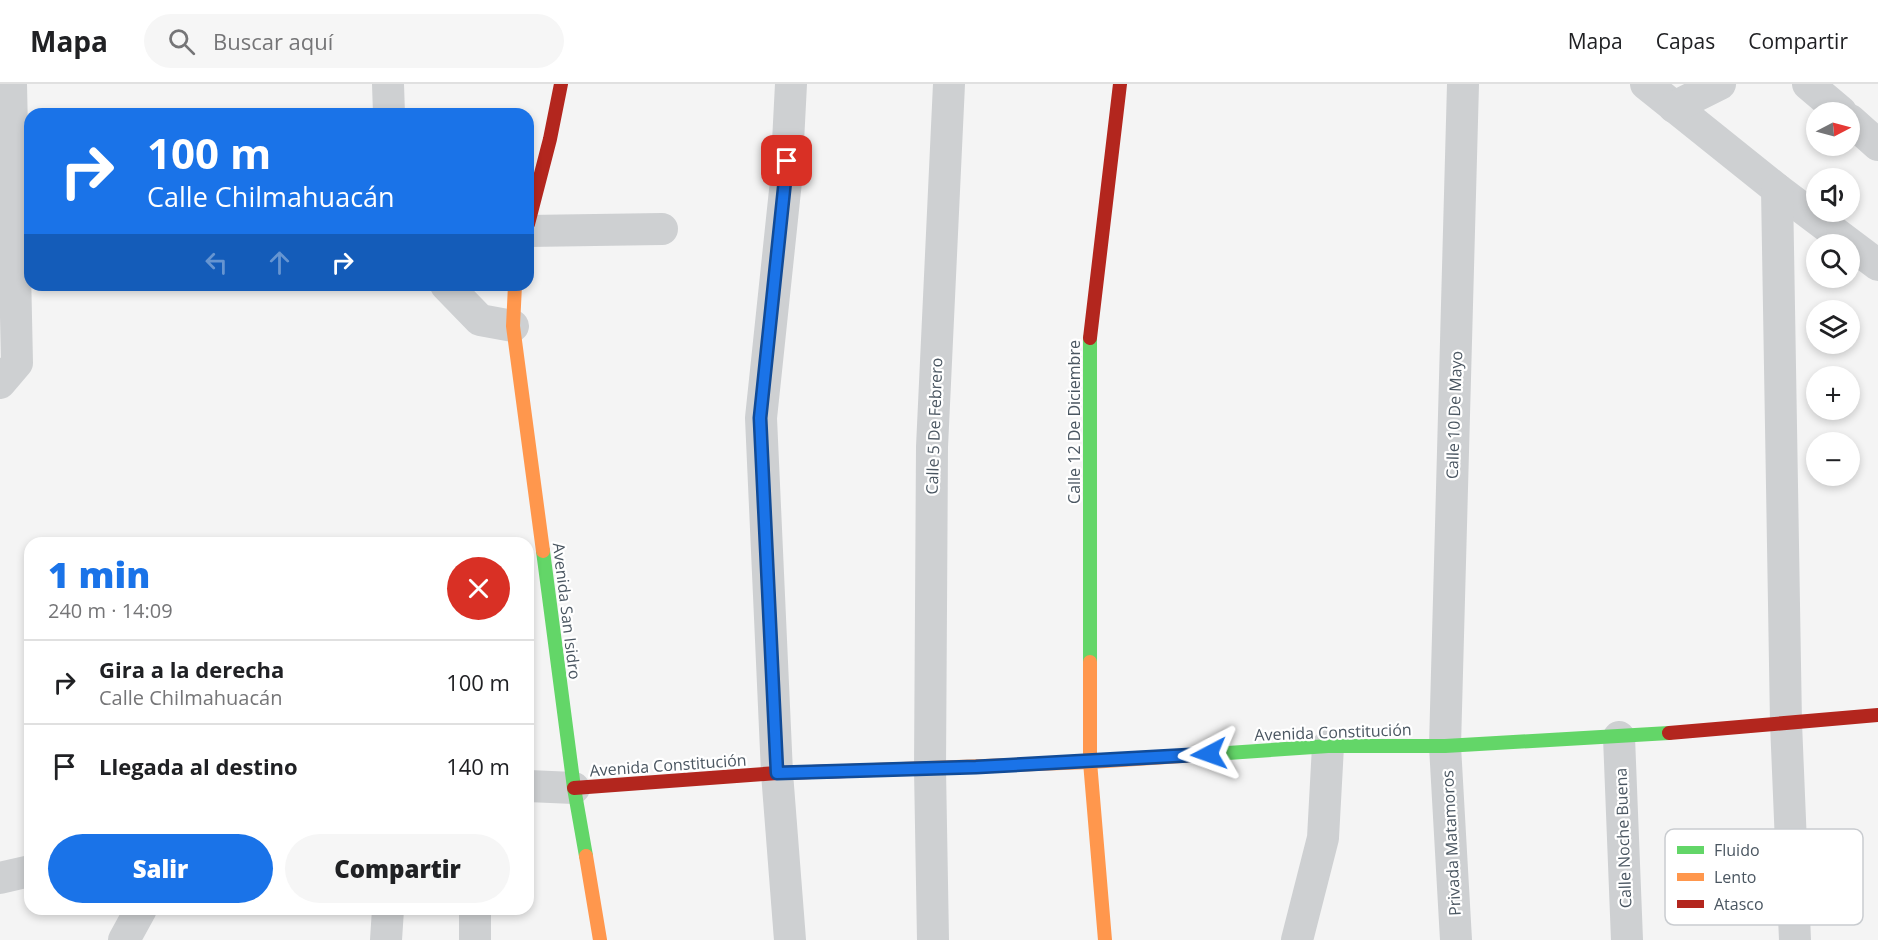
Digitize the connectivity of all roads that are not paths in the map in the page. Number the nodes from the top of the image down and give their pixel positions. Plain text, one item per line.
1 (11, 84) edge
2 (388, 84) edge
3 (561, 84) edge
4 (791, 84) edge
5 (950, 84) edge
6 (1120, 84) edge
7 (1463, 84) edge
8 (1646, 84) edge
9 (1720, 84) edge
10 (1808, 84) edge
11 (1829, 102) edge
12 (1674, 107) junction
13 (389, 108) edge
14 (1860, 129) edge
15 (1878, 144) edge
16 (1777, 189) junction
17 (534, 201) edge
18 (662, 229) dead end
19 (534, 231) edge
20 (1878, 265) edge
21 (452, 291) edge
22 (515, 291) edge
23 (513, 326) junction
24 (0, 383) edge
25 (1878, 715) edge
26 (1786, 723) junction
27 (1619, 736) junction
28 (1328, 746) junction
29 (1445, 746) junction
30 (1090, 762) junction
31 (930, 769) junction
32 (777, 773) junction
33 (534, 786) edge
34 (574, 788) junction
35 (1790, 829) edge
36 (24, 872) edge
37 (0, 878) edge
38 (138, 915) edge
39 (388, 915) edge
40 (475, 915) edge
41 (1794, 925) edge
42 (124, 940) edge
43 (386, 940) edge
44 (475, 940) edge
45 (600, 940) edge
46 (790, 940) edge
47 (933, 940) edge
48 (1105, 940) edge
49 (1297, 940) edge
50 (1456, 940) edge
51 (1627, 940) edge
52 (1795, 940) edge

1 - 24 street
2 - 13 street
3 - 17 main road
4 - 32 street
5 - 31 street, Calle 5 De Febrero
6 - 30 main road, Calle 12 De Diciembre
7 - 29 street, Calle 10 De Mayo
8 - 12 street
9 - 12 street
10 - 11 street
12 - 16 street
14 - 15 street
16 - 20 street
16 - 26 street
18 - 19 street
21 - 23 street
22 - 23 main road, Avenida San Isidro
23 - 34 main road, Avenida San Isidro
25 - 26 main road, Avenida Constitución
26 - 27 main road, Avenida Constitución
26 - 35 street
27 - 29 main road, Avenida Constitución
27 - 51 street, Calle Noche Buena
28 - 29 main road, Avenida Constitución
28 - 30 main road, Avenida Constitución
28 - 49 street
29 - 50 street, Privada Matamoros
30 - 31 main road, Avenida Constitución
30 - 48 main road, Calle 12 De Diciembre
31 - 32 main road, Avenida Constitución
31 - 47 street, Calle 5 De Febrero
32 - 34 main road, Avenida Constitución
32 - 46 street
33 - 34 street
34 - 45 main road, Avenida San Isidro
36 - 37 street
38 - 42 street
39 - 43 street
40 - 44 street
41 - 52 street

